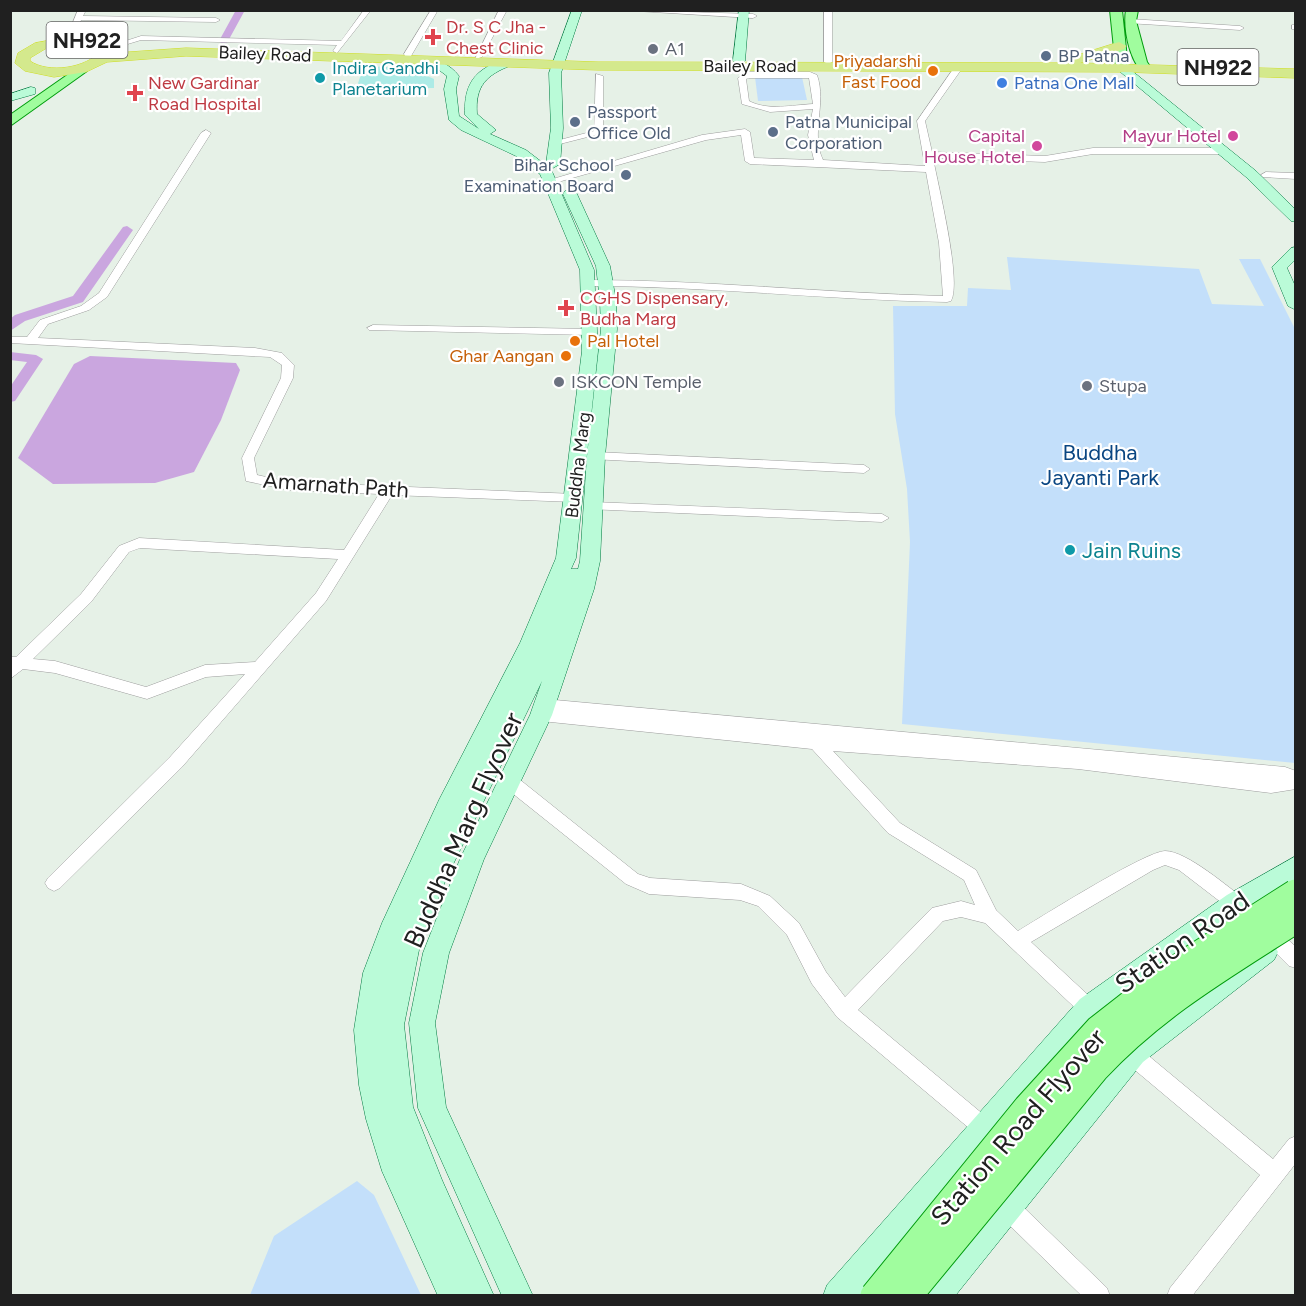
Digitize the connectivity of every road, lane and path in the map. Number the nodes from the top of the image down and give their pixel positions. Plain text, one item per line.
1 (225, 10) edge
2 (368, 10) edge
3 (435, 10) edge
4 (503, 10) edge
5 (577, 10) edge
6 (623, 10) edge
7 (828, 10) edge
8 (1116, 10) edge
9 (678, 11) edge
10 (749, 13) edge
11 (80, 14) edge
12 (1131, 16) edge
13 (216, 20) junction
14 (1240, 28) dead end
15 (68, 40) junction
16 (198, 41) junction
17 (1119, 46) junction
18 (1137, 47) junction
19 (338, 51) junction
20 (106, 53) junction
21 (415, 57) junction
22 (478, 57) junction
23 (17, 58) edge
24 (558, 62) junction
25 (828, 62) junction
26 (508, 63) junction
27 (1060, 65) junction
28 (1121, 65) junction
29 (745, 66) junction
30 (1143, 66) junction
31 (1166, 67) junction
32 (82, 68) junction
33 (53, 72) junction
34 (955, 72) junction
35 (1296, 72) edge
36 (599, 76) dead end
37 (1157, 82) junction
38 (1140, 84) junction
39 (31, 91) junction
40 (10, 98) edge
41 (10, 106) edge
42 (818, 106) junction
43 (10, 122) edge
44 (206, 133) dead end
45 (555, 144) junction
46 (1224, 151) junction
47 (929, 155) junction
48 (820, 163) junction
49 (553, 164) junction
50 (930, 169) junction
51 (1266, 175) junction
52 (1296, 176) edge
53 (557, 180) junction
54 (1296, 202) edge
55 (1296, 218) edge
56 (1296, 251) edge
57 (588, 283) junction
58 (606, 283) junction
59 (1296, 306) edge
60 (373, 328) dead end
61 (590, 332) junction
62 (10, 340) edge
63 (30, 341) junction
64 (596, 456) junction
65 (864, 469) dead end
66 (387, 490) junction
67 (575, 498) junction
68 (593, 506) junction
69 (882, 518) dead end
70 (348, 555) junction
71 (575, 569) junction
72 (14, 666) edge
73 (259, 667) junction
74 (542, 710) junction
75 (812, 736) junction
76 (508, 780) junction
77 (1296, 781) edge
78 (1296, 866) edge
79 (54, 883) dead end
80 (1296, 894) edge
81 (1236, 903) junction
82 (990, 916) junction
83 (1296, 918) edge
84 (1017, 940) junction
85 (1290, 945) edge
86 (1089, 1008) junction
87 (844, 1011) junction
88 (1133, 1053) junction
89 (983, 1127) junction
90 (1296, 1146) edge
91 (1274, 1173) junction
92 (1007, 1207) junction
93 (454, 1296) edge
94 (479, 1296) edge
95 (518, 1296) edge
96 (838, 1296) edge
97 (875, 1296) edge
98 (907, 1296) edge
99 (935, 1296) edge
100 (1099, 1296) edge
101 (1178, 1296) edge

1 - 13 street
2 - 19 street
3 - 21 street
4 - 22 street
5 - 24 main road
6 - 9 street
7 - 25 street
8 - 17 main road
9 - 10 street
10 - 29 main road
11 - 13 street
11 - 15 street
12 - 14 street
12 - 18 main road
13 - 16 street
15 - 20 highway, Bailey Road / NH922
15 - 23 highway, Bailey Road / NH922
16 - 19 highway, Bailey Road / NH922
16 - 19 street
16 - 20 highway, Bailey Road / NH922
17 - 27 highway
17 - 28 main road
18 - 30 main road
18 - 31 highway
19 - 20 highway, Bailey Road / NH922
19 - 21 highway, Bailey Road / NH922
20 - 32 highway, Bailey Road / NH922
21 - 22 highway, Bailey Road / NH922
21 - 26 highway, Bailey Road / NH922
21 - 53 main road, Buddha Marg
22 - 24 highway, Bailey Road / NH922
23 - 33 highway, Bailey Road / NH922
24 - 26 highway, Bailey Road / NH922
24 - 29 highway, Bailey Road / NH922
24 - 45 main road
25 - 27 highway, Bailey Road / NH922
25 - 29 highway, Bailey Road / NH922
26 - 49 main road, Buddha Marg
27 - 28 highway, Bailey Road / NH922
27 - 34 highway, Bailey Road / NH922
27 - 38 highway
28 - 30 highway, Bailey Road / NH922
28 - 38 main road
29 - 34 highway, Bailey Road / NH922
29 - 42 street
29 - 42 street
30 - 31 highway, NH922
30 - 37 main road
31 - 35 highway, NH922
31 - 37 highway
32 - 33 highway, Bailey Road / NH922
32 - 43 main road
33 - 39 main road
34 - 47 street
36 - 45 street
37 - 51 main road
38 - 46 main road
39 - 40 main road
39 - 41 main road
42 - 48 street
44 - 63 street
45 - 49 main road
46 - 47 street
46 - 55 main road
47 - 50 street
48 - 50 street
48 - 53 street
49 - 53 main road, Buddha Marg
50 - 58 street
51 - 52 street
51 - 54 main road
53 - 57 main road, Buddha Marg
53 - 58 main road, Buddha Marg
56 - 59 main road
57 - 58 street
57 - 61 main road, Buddha Marg
58 - 64 main road, Buddha Marg
60 - 61 street
61 - 67 main road, Buddha Marg
62 - 63 street, Amarnath Path
63 - 66 street, Amarnath Path
64 - 65 street
64 - 68 main road, Buddha Marg
66 - 67 street, Amarnath Path
66 - 70 street
67 - 71 main road, Buddha Marg
68 - 69 street
68 - 71 main road, Buddha Marg
70 - 72 street
70 - 73 street
71 - 74 main road
71 - 93 main road
71 - 94 main road, Buddha Marg Flyover
72 - 73 street
73 - 79 street
74 - 75 street
74 - 76 main road
75 - 77 street
75 - 82 street
76 - 87 street
76 - 95 main road
78 - 81 main road, Station Road
80 - 97 main road, Station Road Flyover, bridge
81 - 84 street
81 - 85 street
81 - 86 main road, Station Road
82 - 84 street
82 - 87 street
83 - 98 main road, Station Road Flyover, bridge
84 - 86 street
85 - 88 main road
86 - 88 street
86 - 89 main road, Station Road
87 - 89 street
88 - 91 street
88 - 92 main road
89 - 96 main road, Station Road
90 - 91 street
91 - 101 street
92 - 99 main road
92 - 100 street

